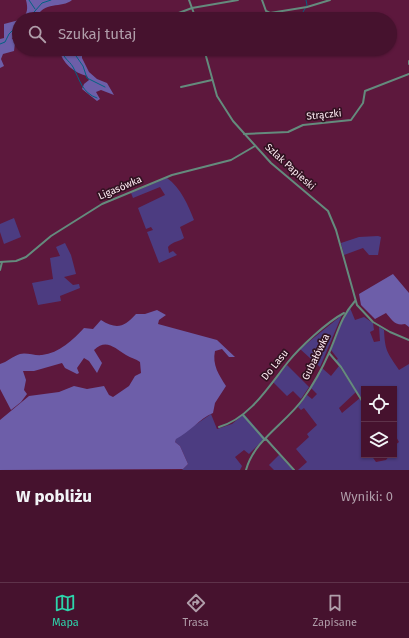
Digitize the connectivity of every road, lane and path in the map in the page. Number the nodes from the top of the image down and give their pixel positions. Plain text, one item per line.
1 (189, 0) edge
2 (238, 0) edge
3 (262, 0) edge
4 (330, 0) edge
5 (192, 8) junction
6 (181, 12) edge
7 (193, 12) edge
8 (206, 56) edge
9 (409, 74) edge
10 (212, 80) junction
11 (182, 87) dead end
12 (244, 134) junction
13 (254, 146) junction
14 (1, 262) edge
15 (0, 270) edge
16 (355, 301) junction
17 (345, 313) junction
18 (409, 340) edge
19 (329, 353) junction
20 (361, 399) edge
21 (243, 415) junction
22 (220, 427) dead end
23 (265, 440) junction
24 (246, 470) edge
25 (294, 470) edge

1 - 5 street
2 - 5 street
3 - 4 street
5 - 6 street
5 - 7 street
8 - 10 street, Szlak Papieski
9 - 12 street, Strączki
10 - 11 street
10 - 12 street, Szlak Papieski
12 - 13 street, Szlak Papieski
13 - 14 street, Ligasówka
13 - 16 street, Szlak Papieski
14 - 15 street, Ligasówka
16 - 17 street, Gubałówka
16 - 18 street
17 - 19 street, Gubałówka
17 - 21 street, Do Lasu
19 - 20 street
19 - 23 street, Gubałówka
21 - 22 street, Do Lasu
21 - 23 street
23 - 24 street, Gubałówka
23 - 25 street

